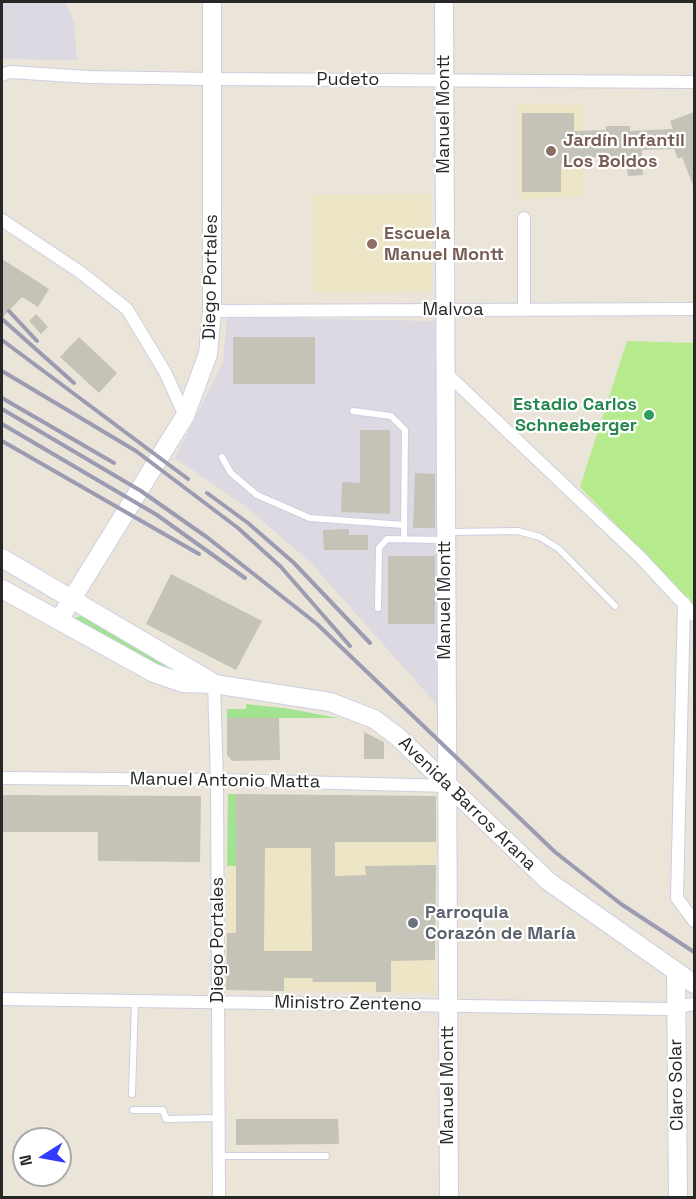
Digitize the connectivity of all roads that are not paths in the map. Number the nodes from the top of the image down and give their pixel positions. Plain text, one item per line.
1 (212, 2) edge
2 (444, 2) edge
3 (2, 75) edge
4 (212, 80) junction
5 (444, 81) junction
6 (694, 82) edge
7 (524, 218) dead end
8 (2, 220) edge
9 (694, 309) edge
10 (444, 310) junction
11 (524, 310) junction
12 (212, 311) junction
13 (445, 372) junction
14 (353, 411) dead end
15 (185, 416) junction
16 (222, 457) dead end
17 (404, 525) junction
18 (445, 536) junction
19 (404, 539) junction
20 (2, 558) edge
21 (2, 589) edge
22 (72, 598) junction
23 (684, 603) junction
24 (615, 606) dead end
25 (378, 608) dead end
26 (694, 615) edge
27 (58, 620) junction
28 (214, 684) junction
29 (2, 778) edge
30 (217, 780) junction
31 (448, 786) junction
32 (694, 921) edge
33 (676, 973) junction
34 (694, 984) edge
35 (2, 999) edge
36 (135, 1001) junction
37 (218, 1002) junction
38 (694, 1004) edge
39 (448, 1006) junction
40 (676, 1009) junction
41 (132, 1094) dead end
42 (133, 1110) dead end
43 (219, 1118) junction
44 (219, 1156) junction
45 (326, 1156) dead end
46 (219, 1197) edge
47 (449, 1197) edge
48 (678, 1197) edge

1 - 4 street, Diego Portales
2 - 5 street, Manuel Montt
3 - 4 street, Pudeto
4 - 5 street, Pudeto
4 - 12 street, Diego Portales
5 - 6 street, Pudeto
5 - 10 street, Manuel Montt
7 - 11 street
8 - 15 street
9 - 11 street, Malvoa
10 - 11 street, Malvoa
10 - 12 street, Malvoa
10 - 13 street, Manuel Montt
12 - 15 street, Diego Portales
13 - 18 street, Manuel Montt
13 - 23 street
14 - 17 lane
15 - 22 street, Diego Portales
16 - 17 lane
17 - 19 lane
18 - 19 lane
18 - 24 lane
18 - 31 street, Manuel Montt
19 - 25 lane
20 - 22 street, Avenida Barros Arana
21 - 27 street, Avenida Barros Arana
22 - 27 street, Diego Portales
22 - 28 street, Avenida Barros Arana
23 - 26 street
23 - 32 street
27 - 28 street, Avenida Barros Arana
28 - 30 street, Diego Portales
28 - 31 street, Avenida Barros Arana
29 - 30 street, Manuel Antonio Matta
30 - 31 street, Manuel Antonio Matta
30 - 37 street, Diego Portales
31 - 33 street, Avenida Barros Arana
31 - 39 street, Manuel Montt
33 - 34 street, Avenida Barros Arana
33 - 40 street, Claro Solar
35 - 36 street, Ministro Zenteno
36 - 37 street, Ministro Zenteno
36 - 41 lane
37 - 39 street, Ministro Zenteno
37 - 43 street, Diego Portales
38 - 40 street, Ministro Zenteno
39 - 40 street, Ministro Zenteno
39 - 47 street, Manuel Montt
40 - 48 street, Claro Solar
42 - 43 lane
43 - 44 street, Diego Portales
44 - 45 lane
44 - 46 street, Diego Portales

